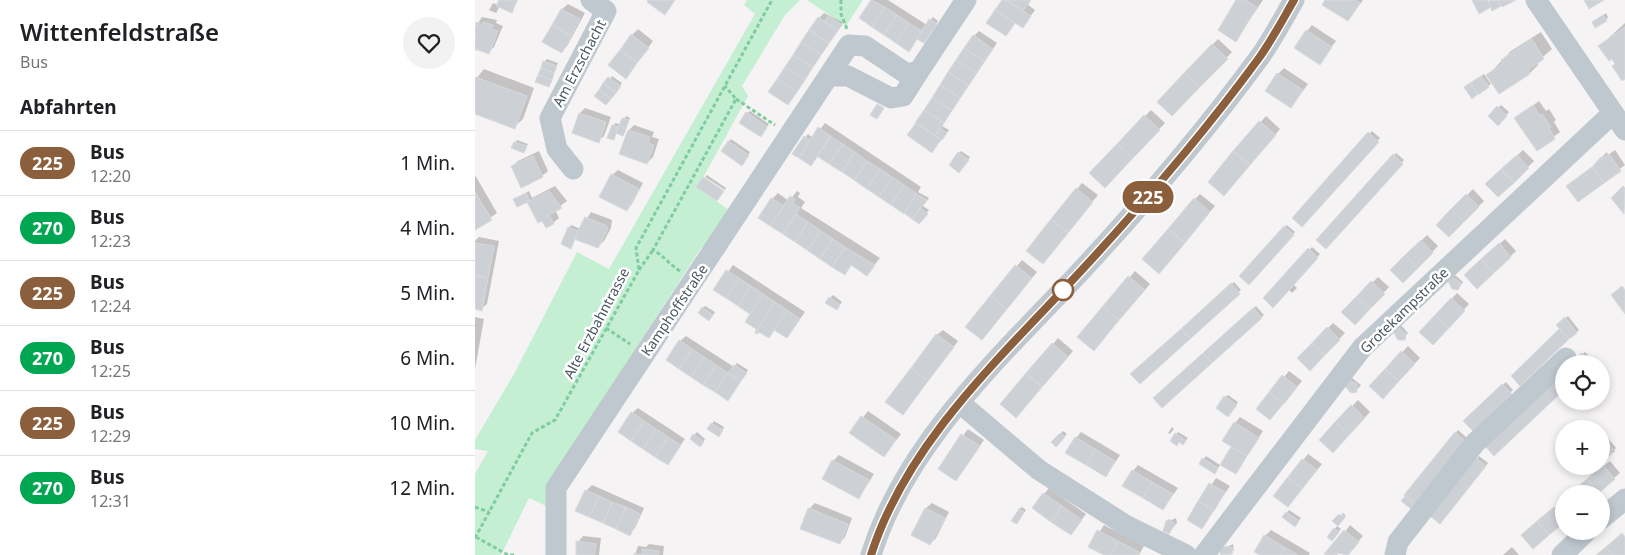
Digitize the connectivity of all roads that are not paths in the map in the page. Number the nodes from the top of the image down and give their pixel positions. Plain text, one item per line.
1 (966, 0) edge
2 (1294, 0) edge
3 (1536, 0) edge
4 (604, 4) edge
5 (919, 71) junction
6 (829, 76) junction
7 (1619, 122) edge
8 (573, 169) dead end
9 (1555, 368) edge
10 (960, 403) junction
11 (1625, 499) edge
12 (1610, 512) edge
13 (1578, 540) edge
14 (556, 555) edge
15 (871, 555) edge
16 (1186, 555) edge
17 (1205, 555) edge
18 (1395, 555) edge
19 (1562, 555) edge

1 - 5 street
2 - 10 street
3 - 7 street
4 - 8 street, Am Erzschacht
5 - 6 street
5 - 6 street, Kamphoffstraße
6 - 14 street, Kamphoffstraße
7 - 17 street, Grotekampstraße
9 - 18 street
10 - 15 street
10 - 16 street
11 - 12 street
13 - 19 street

